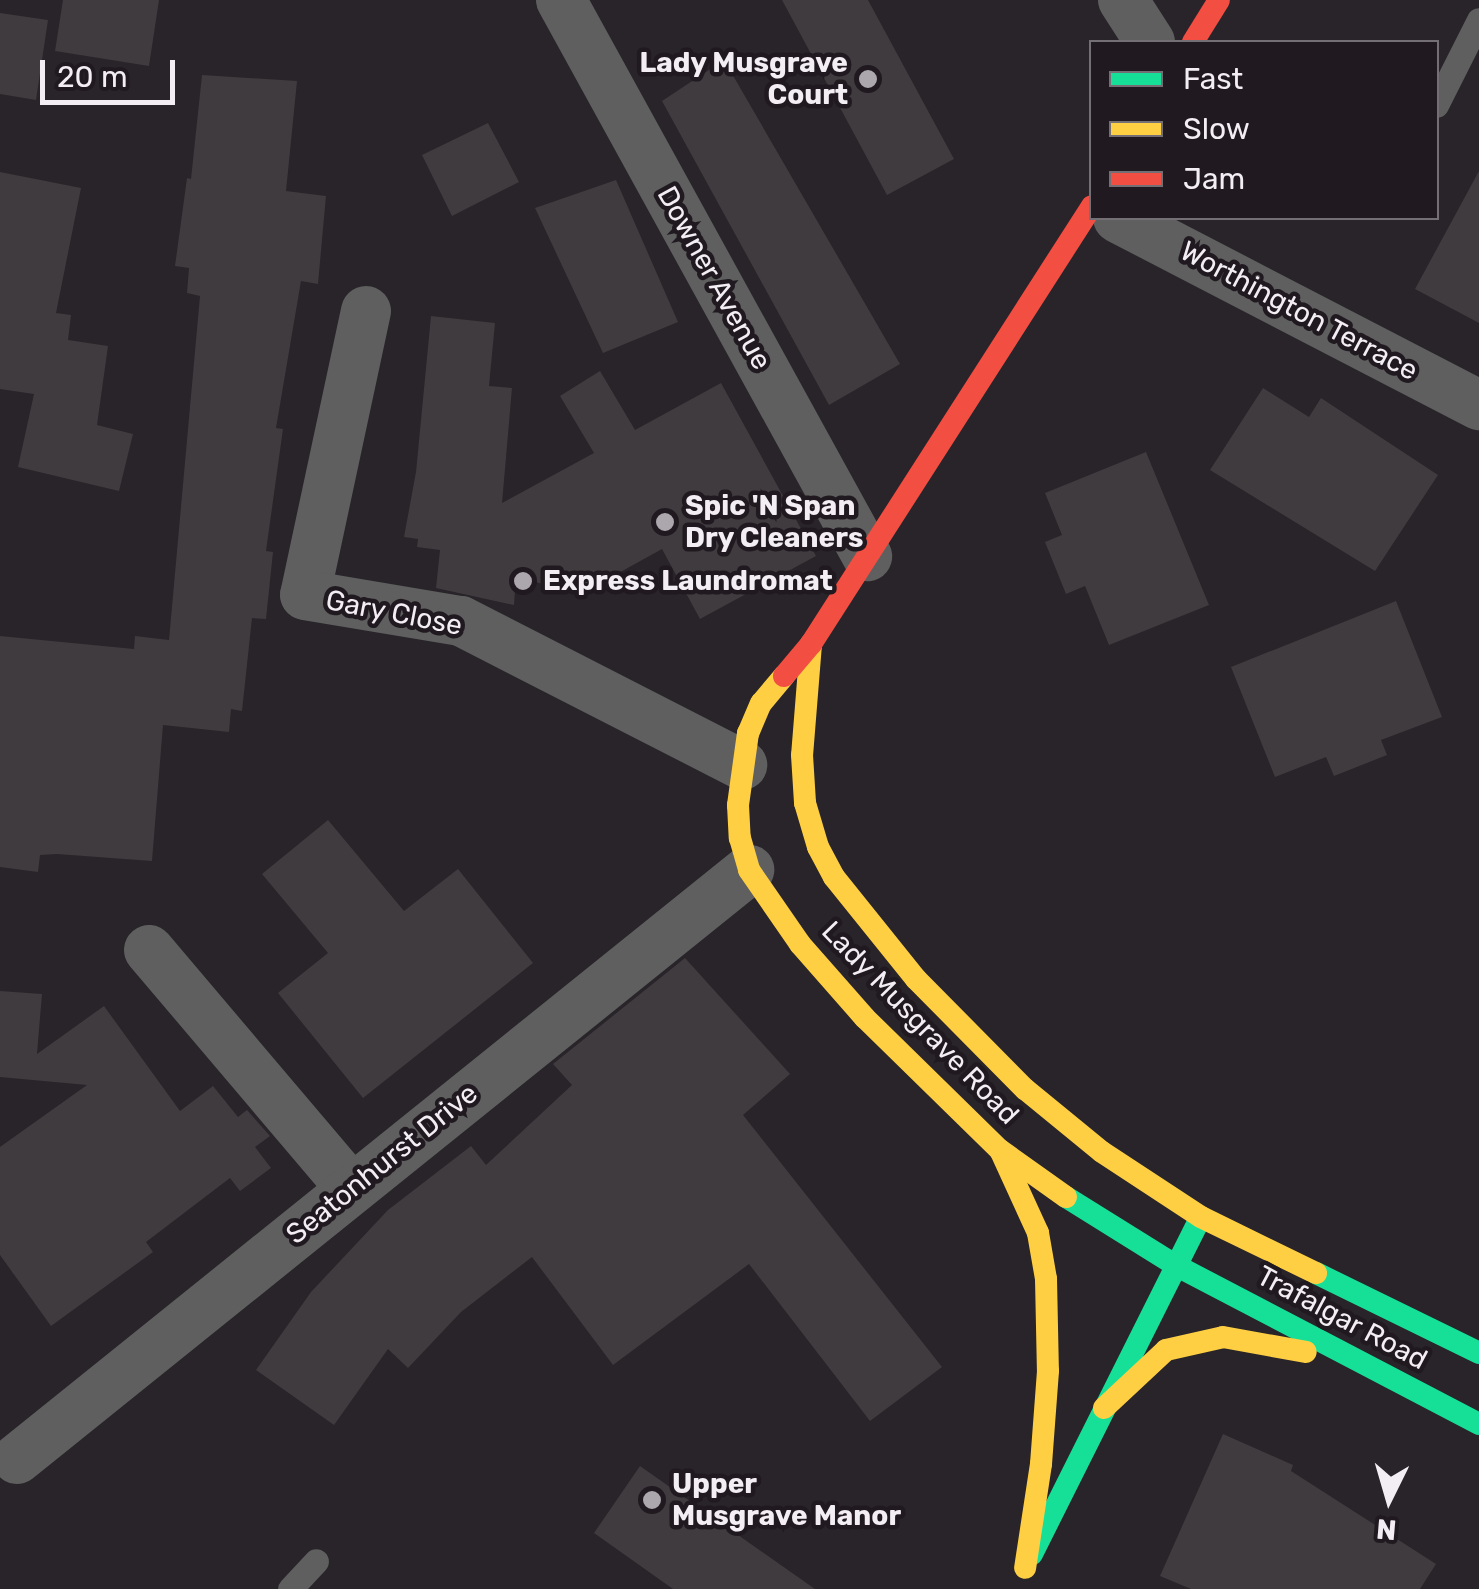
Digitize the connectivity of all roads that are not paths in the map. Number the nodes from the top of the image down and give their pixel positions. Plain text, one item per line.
1 (561, 0) edge
2 (1123, 0) edge
3 (1219, 0) edge
4 (1479, 20) edge
5 (1149, 40) edge
6 (1193, 40) edge
7 (1439, 100) edge
8 (1089, 211) edge
9 (1122, 220) edge
10 (366, 311) dead end
11 (1479, 406) edge
12 (867, 556) junction
13 (811, 644) junction
14 (742, 765) junction
15 (749, 870) junction
16 (149, 950) dead end
17 (1000, 1150) junction
18 (351, 1188) junction
19 (1201, 1218) junction
20 (1177, 1266) junction
21 (1479, 1353) edge
22 (1400, 1382) junction
23 (1104, 1408) junction
24 (1479, 1424) edge
25 (17, 1459) dead end
26 (316, 1561) dead end
27 (1020, 1579) edge
28 (290, 1589) edge

1 - 12 street, Downer Avenue
2 - 5 street
3 - 6 main road
4 - 7 lane
8 - 12 main road, Lady Musgrave Road
9 - 11 street, Worthington Terrace
10 - 14 street, Gary Close
12 - 13 main road, Lady Musgrave Road
13 - 14 main road, Lady Musgrave Road
13 - 19 main road, Lady Musgrave Road
14 - 15 main road, Lady Musgrave Road
15 - 17 main road, Lady Musgrave Road
15 - 18 street, Seatonhurst Drive
16 - 18 street
17 - 20 main road, Lady Musgrave Road
17 - 27 main road
18 - 25 street, Seatonhurst Drive
19 - 20 main road
19 - 21 main road, Trafalgar Road
20 - 22 main road, Trafalgar Road
20 - 23 main road
22 - 23 main road
22 - 24 main road, Trafalgar Road
23 - 27 main road
26 - 28 lane

